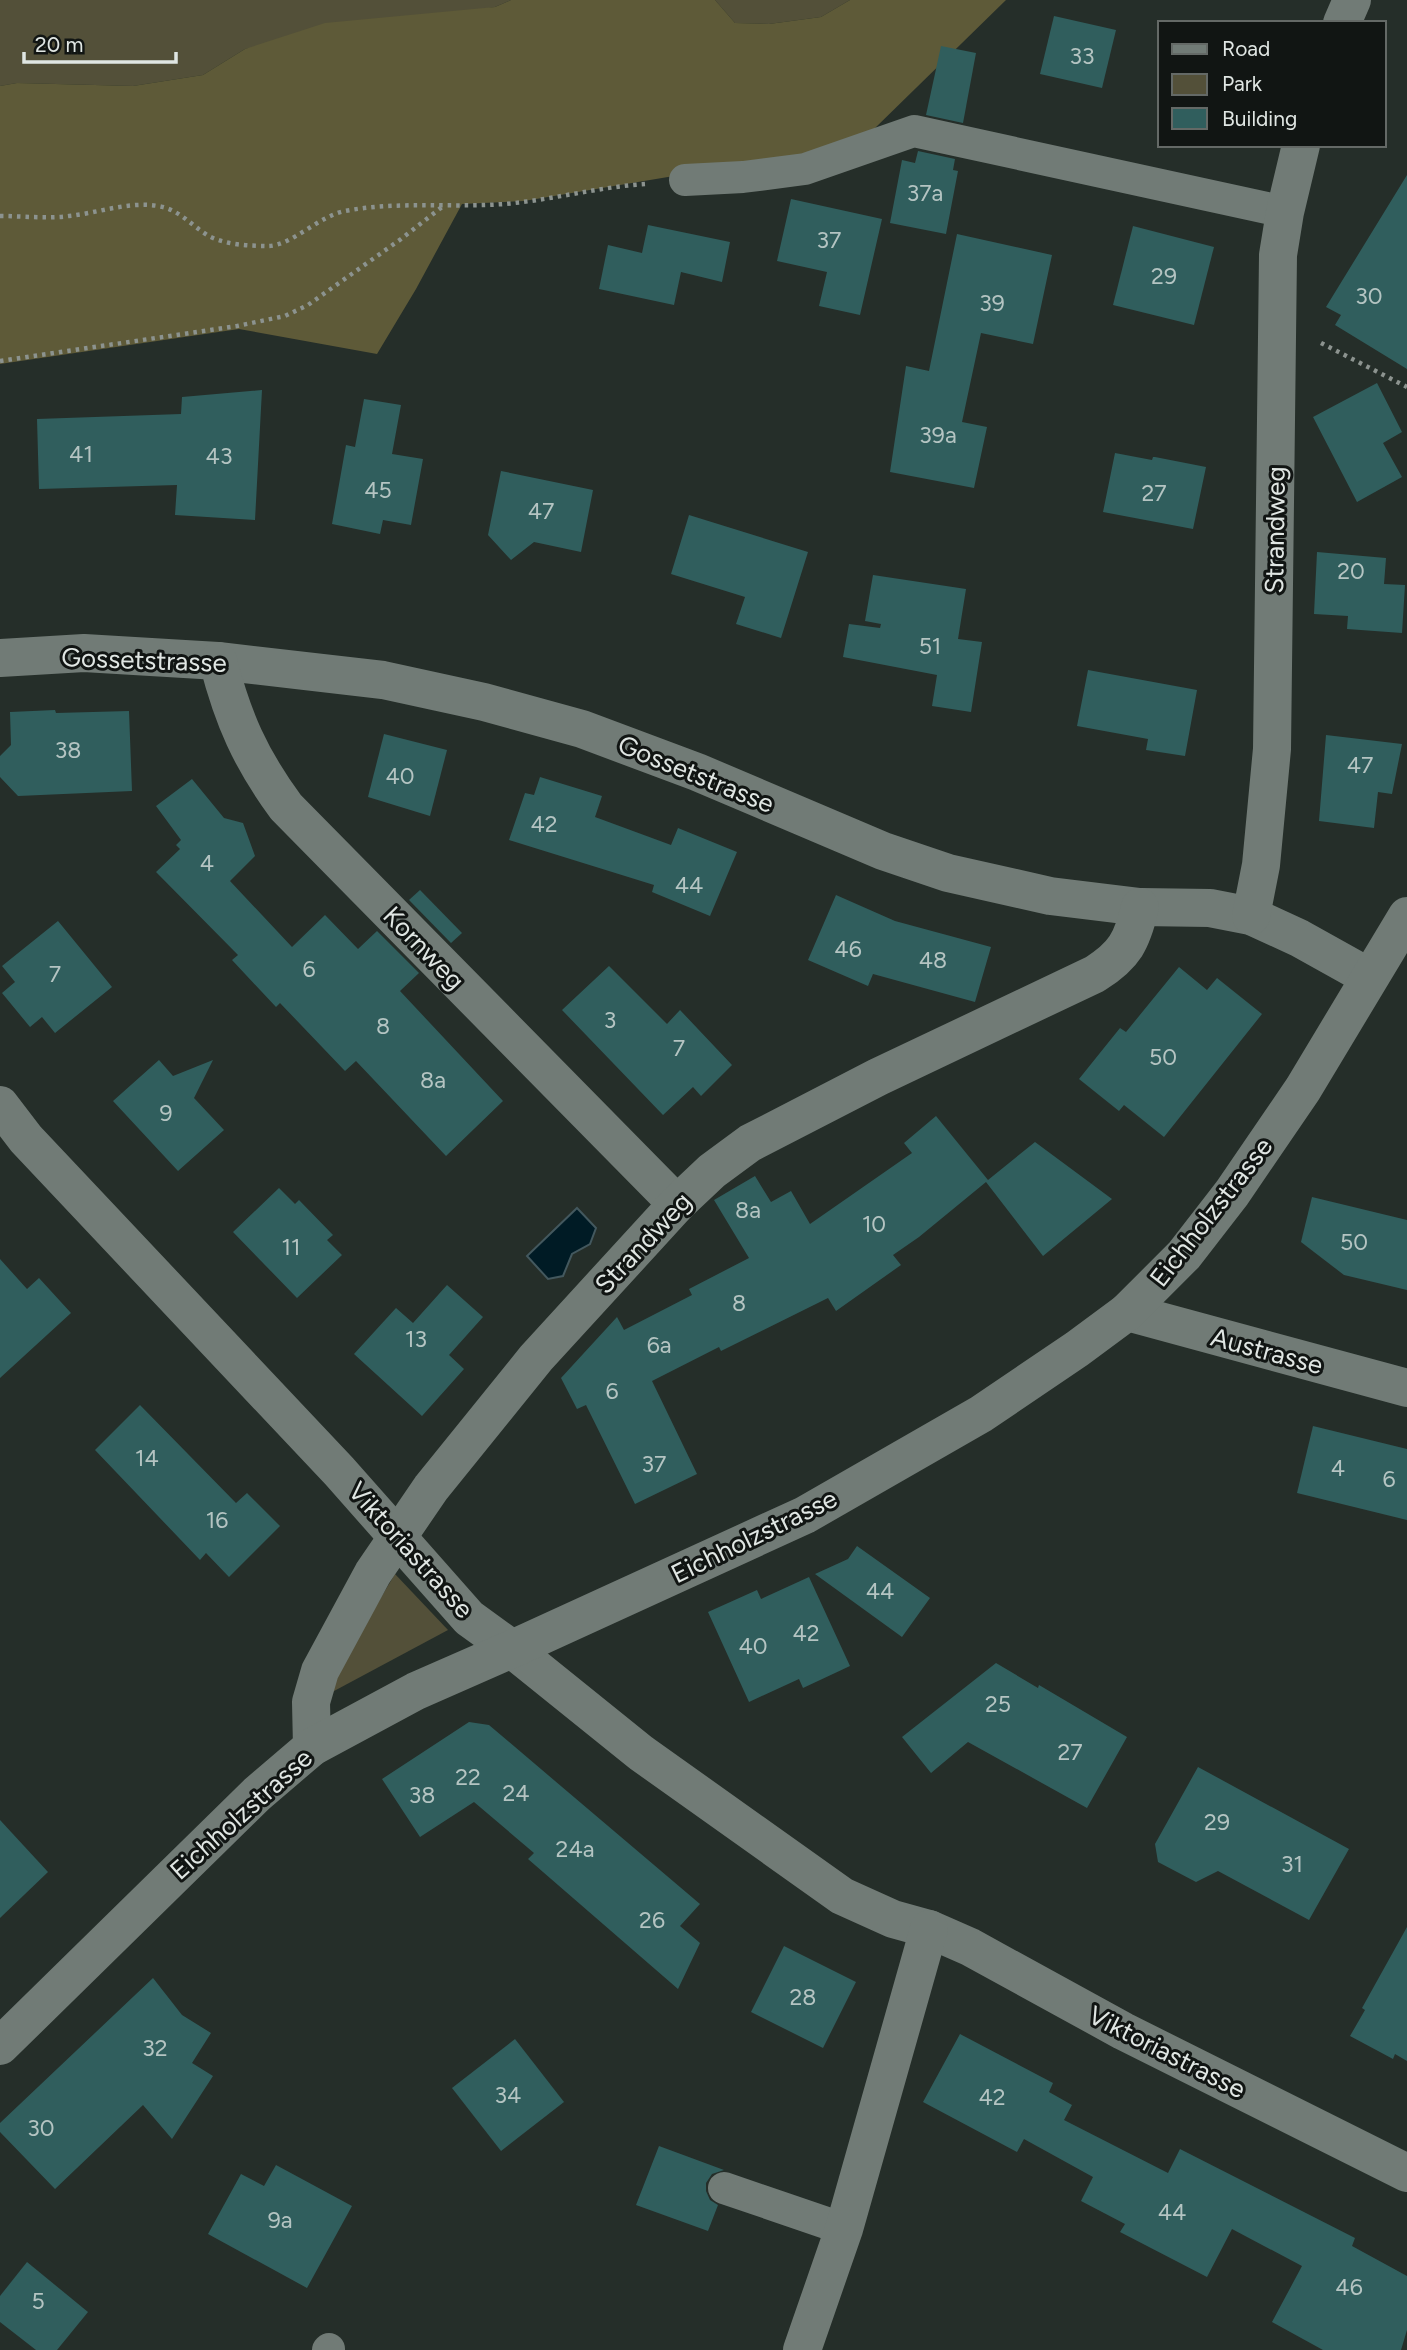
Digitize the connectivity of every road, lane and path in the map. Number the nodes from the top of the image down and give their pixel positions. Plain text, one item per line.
1 (1352, 0) edge
2 (1343, 21) edge
3 (1301, 147) edge
4 (685, 180) joint
5 (442, 206) junction
6 (1285, 212) junction
7 (0, 216) edge
8 (1277, 320) junction
9 (0, 361) edge
10 (1407, 387) edge
11 (0, 658) edge
12 (218, 661) junction
13 (1140, 907) junction
14 (1251, 916) junction
15 (1407, 916) edge
16 (1369, 977) junction
17 (0, 1105) edge
18 (677, 1204) junction
19 (1127, 1312) junction
20 (1407, 1388) edge
21 (398, 1536) junction
22 (512, 1650) junction
23 (313, 1747) junction
24 (929, 1929) junction
25 (0, 2046) edge
26 (1407, 2173) edge
27 (724, 2188) dead end
28 (844, 2229) junction
29 (802, 2350) edge

1 - 2 street
3 - 6 street, Strandweg
4 - 5 path
4 - 6 lane
5 - 7 path
5 - 9 path
6 - 8 street, Strandweg
8 - 10 path
8 - 14 street, Strandweg
11 - 12 street, Gossetstrasse
12 - 13 street, Gossetstrasse
12 - 18 street, Kornweg
13 - 14 street, Gossetstrasse
13 - 18 street, Strandweg
14 - 16 street, Gossetstrasse
15 - 16 street, Eichholzstrasse
16 - 19 street, Eichholzstrasse
17 - 21 street, Viktoriastrasse
18 - 21 street, Strandweg
19 - 20 street, Austrasse
19 - 22 street, Eichholzstrasse
21 - 22 street, Viktoriastrasse
21 - 23 street, Strandweg
22 - 23 street, Eichholzstrasse
22 - 24 street, Viktoriastrasse
23 - 25 street, Eichholzstrasse
24 - 26 street, Viktoriastrasse
24 - 28 street
27 - 28 lane
28 - 29 street

